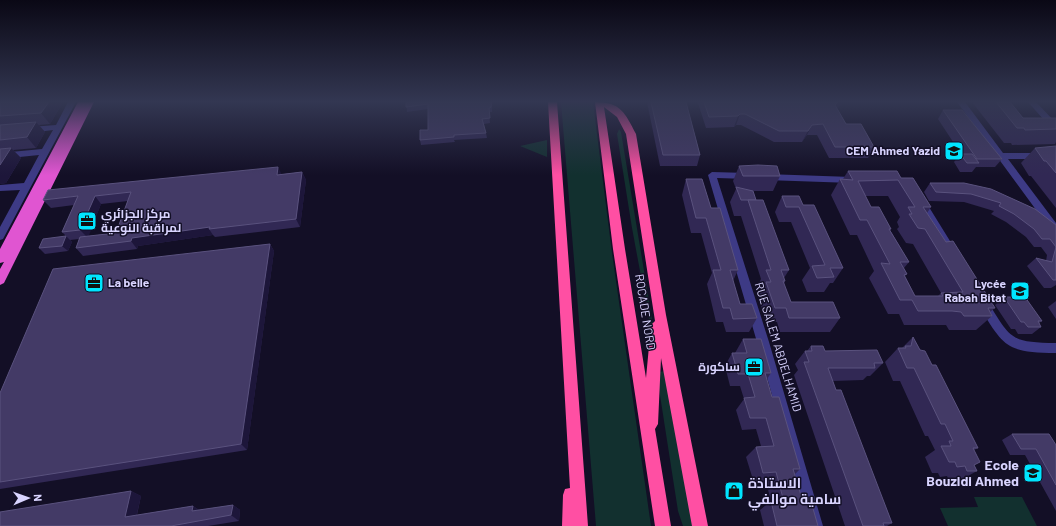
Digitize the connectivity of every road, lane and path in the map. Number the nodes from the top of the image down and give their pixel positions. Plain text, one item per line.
1 (58, 127) joint
2 (69, 127) edge
3 (78, 127) edge
4 (554, 127) edge
5 (602, 127) edge
6 (627, 127) edge
7 (979, 127) edge
8 (22, 130) edge
9 (45, 152) junction
10 (0, 156) edge
11 (1001, 156) junction
12 (1056, 156) edge
13 (864, 181) edge
14 (27, 186) junction
15 (0, 188) edge
16 (916, 193) edge
17 (4, 222) edge
18 (1056, 230) edge
19 (0, 236) edge
20 (953, 254) edge
21 (0, 259) edge
22 (0, 280) edge
23 (978, 295) edge
24 (660, 315) junction
25 (1056, 348) edge
26 (574, 417) junction
27 (650, 449) junction
28 (660, 506) junction
29 (570, 526) edge
30 (580, 526) edge
31 (663, 526) edge
32 (671, 526) edge
33 (700, 526) edge
34 (816, 526) edge

1 - 8 street
1 - 9 street
2 - 21 highway
3 - 22 highway
4 - 26 highway
5 - 27 highway, ROCADE NORD
6 - 24 highway
7 - 11 street
9 - 10 street
9 - 14 street
11 - 12 street
11 - 18 street
13 - 34 street, RUE SALEM ABDELHAMID
14 - 15 street
14 - 17 street
16 - 20 street
17 - 19 street
23 - 25 street
24 - 27 highway
24 - 33 highway
26 - 29 highway
26 - 30 highway
27 - 28 highway, ROCADE NORD
28 - 31 highway, ROCADE NORD
28 - 32 highway

